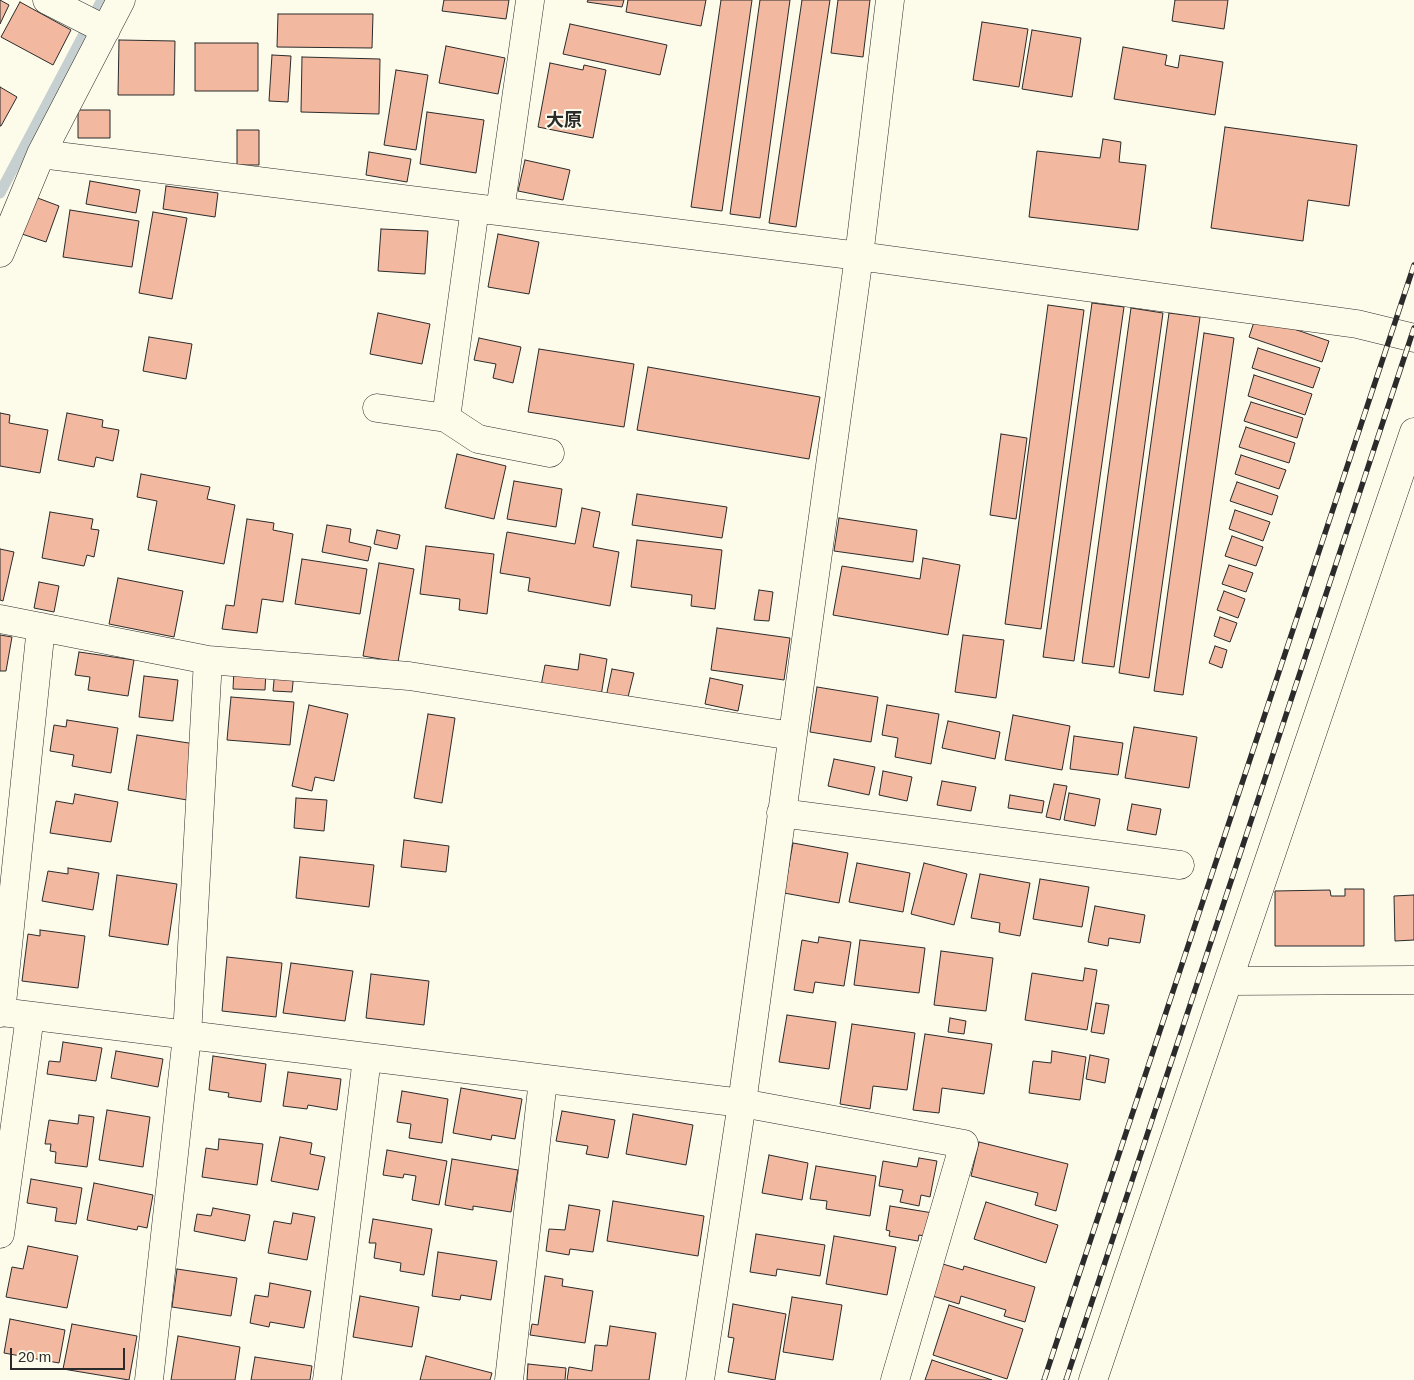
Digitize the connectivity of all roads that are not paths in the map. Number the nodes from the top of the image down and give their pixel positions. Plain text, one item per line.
1 (47, 0) edge
2 (121, 0) edge
3 (890, 0) edge
4 (530, 1) dead end
5 (96, 24) junction
6 (41, 154) junction
7 (488, 210) junction
8 (0, 253) edge
9 (859, 256) junction
10 (1414, 338) edge
11 (377, 408) dead end
12 (446, 418) junction
13 (1414, 432) edge
14 (550, 452) dead end
15 (0, 619) edge
16 (41, 627) junction
17 (208, 660) junction
18 (792, 736) junction
19 (782, 813) junction
20 (1180, 865) dead end
21 (1414, 980) edge
22 (1229, 981) junction
23 (0, 1013) edge
24 (30, 1016) junction
25 (187, 1036) junction
26 (368, 1058) junction
27 (543, 1080) junction
28 (742, 1103) junction
29 (5, 1163) edge
30 (0, 1234) edge
31 (149, 1380) edge
32 (327, 1380) edge
33 (509, 1380) edge
34 (700, 1380) edge
35 (895, 1380) edge
36 (1093, 1380) edge

1 - 5 street
2 - 5 street
3 - 9 street
4 - 7 street
5 - 6 street
6 - 7 street
6 - 8 street
7 - 9 street
7 - 12 street
9 - 10 street
9 - 18 street
11 - 12 street
12 - 14 street
13 - 22 street
15 - 16 street
16 - 17 street
16 - 23 street
17 - 18 street
17 - 25 street
18 - 19 street
19 - 20 street
19 - 28 street
21 - 22 street
22 - 36 street
23 - 24 street
24 - 25 street
24 - 29 street
25 - 26 street
25 - 31 street
26 - 27 street
26 - 32 street
27 - 28 street
27 - 33 street
28 - 34 street
28 - 35 street
29 - 30 street

